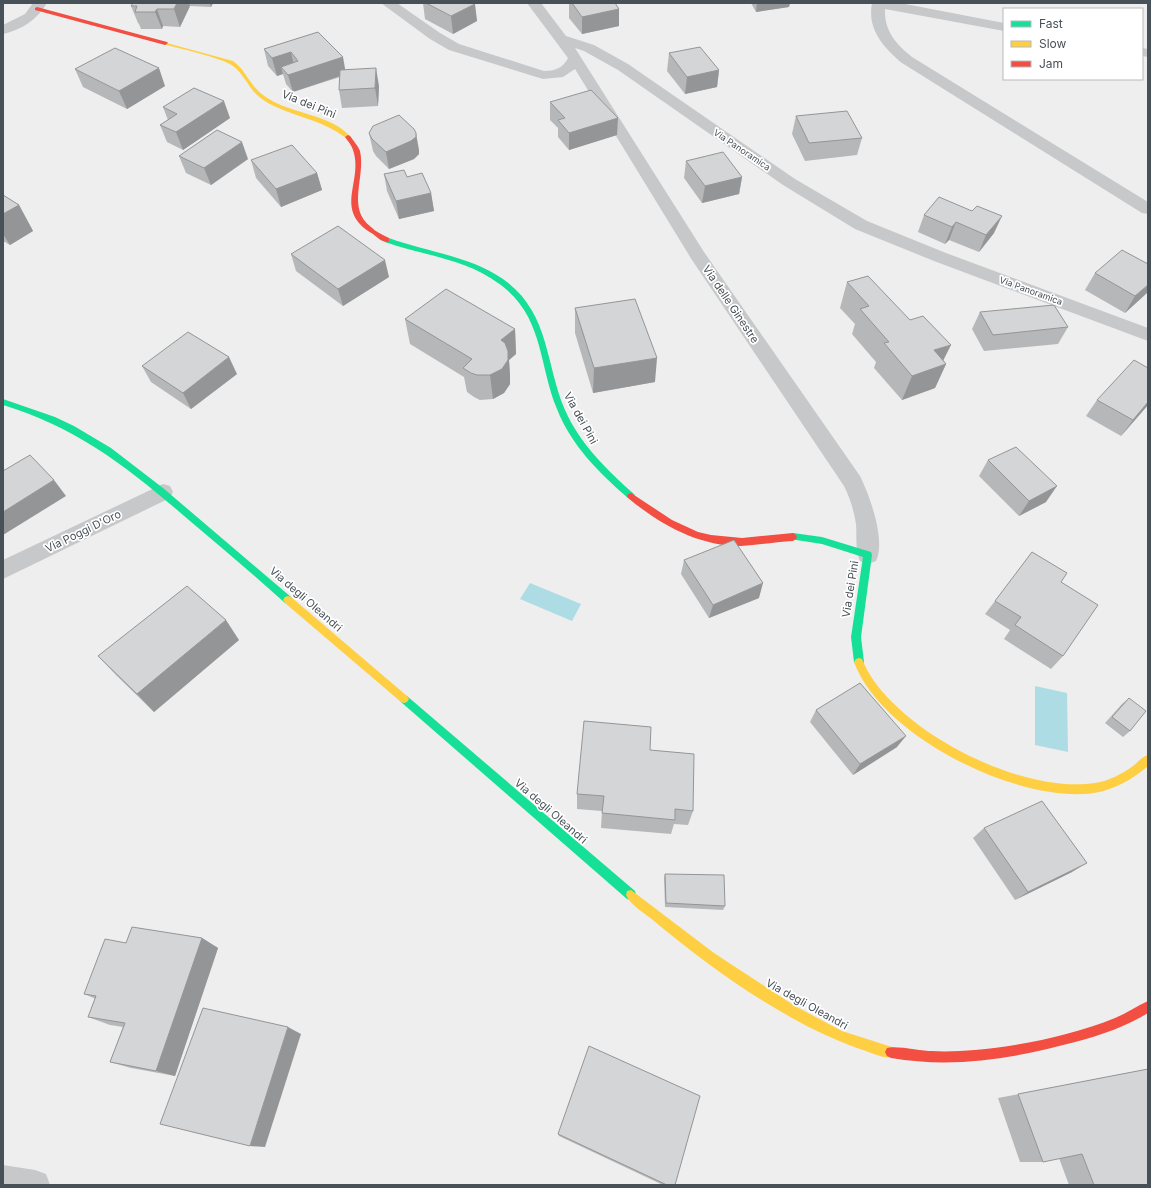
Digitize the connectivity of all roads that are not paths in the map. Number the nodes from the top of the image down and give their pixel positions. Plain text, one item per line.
1 (388, 3) edge
2 (534, 3) edge
3 (879, 3) edge
4 (38, 6) edge
5 (1003, 27) edge
6 (3, 30) edge
7 (561, 39) junction
8 (574, 58) junction
9 (1148, 209) edge
10 (1148, 335) edge
11 (3, 402) edge
12 (163, 492) junction
13 (868, 555) junction
14 (3, 570) edge
15 (1148, 760) edge
16 (1148, 1007) edge
17 (3, 1180) edge
18 (35, 1185) edge

1 - 8 street
2 - 7 street
3 - 5 street
3 - 9 street
4 - 6 street
4 - 13 street, Via dei Pini
7 - 8 street
7 - 10 street, Via Panoramica
8 - 13 street, Via delle Ginestre
11 - 12 street, Via degli Oleandri
12 - 14 street, Via Poggi D'Oro
12 - 16 street, Via degli Oleandri
13 - 15 street, Via dei Pini
17 - 18 street

